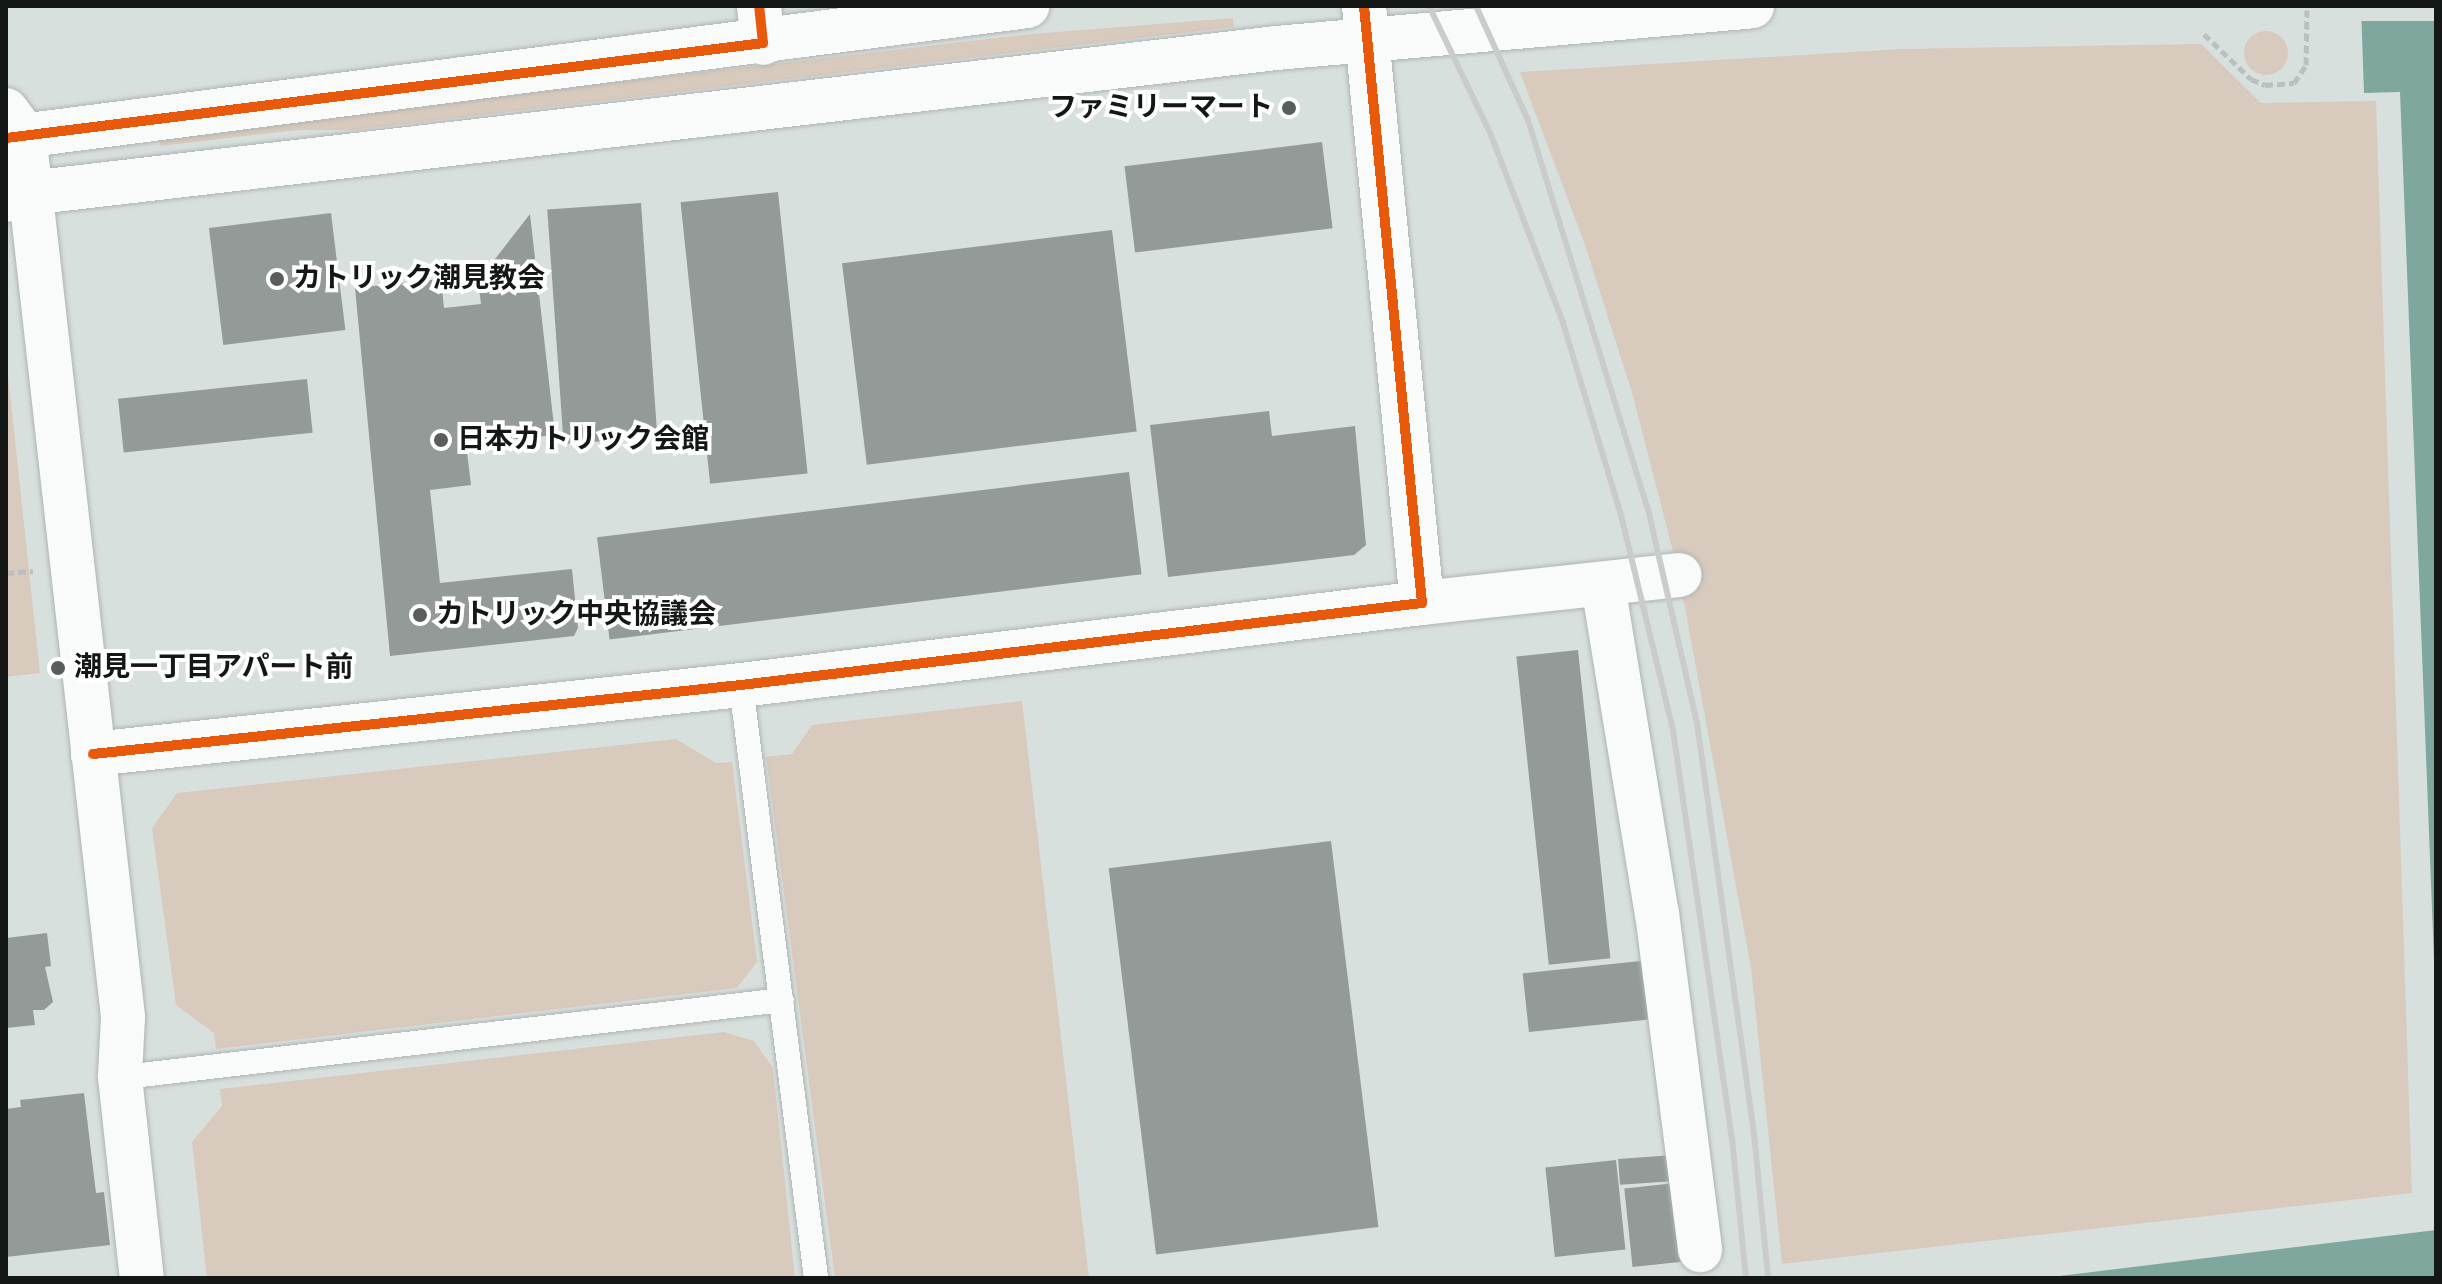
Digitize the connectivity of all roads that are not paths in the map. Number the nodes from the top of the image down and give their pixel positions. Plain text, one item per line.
1 (1028, 6) edge
2 (1752, 6) edge
3 (1366, 22) edge
4 (761, 24) edge
5 (12, 127) edge
6 (14, 189) edge
7 (1679, 575) dead end
8 (1603, 585) junction
9 (1422, 603) junction
10 (741, 685) junction
11 (93, 754) junction
12 (782, 1000) junction
13 (123, 1017) junction
14 (141, 1075) junction
15 (1700, 1250) dead end
16 (142, 1278) edge
17 (165, 1278) edge
18 (816, 1278) edge

1 - 4 street
2 - 3 street
3 - 6 street
3 - 9 street
4 - 5 street
5 - 6 street
6 - 11 street
7 - 8 street
8 - 9 street
8 - 15 street
9 - 10 street
10 - 11 street
10 - 12 lane
11 - 13 street
12 - 14 lane
12 - 18 lane
13 - 14 street
13 - 16 street
14 - 17 street

